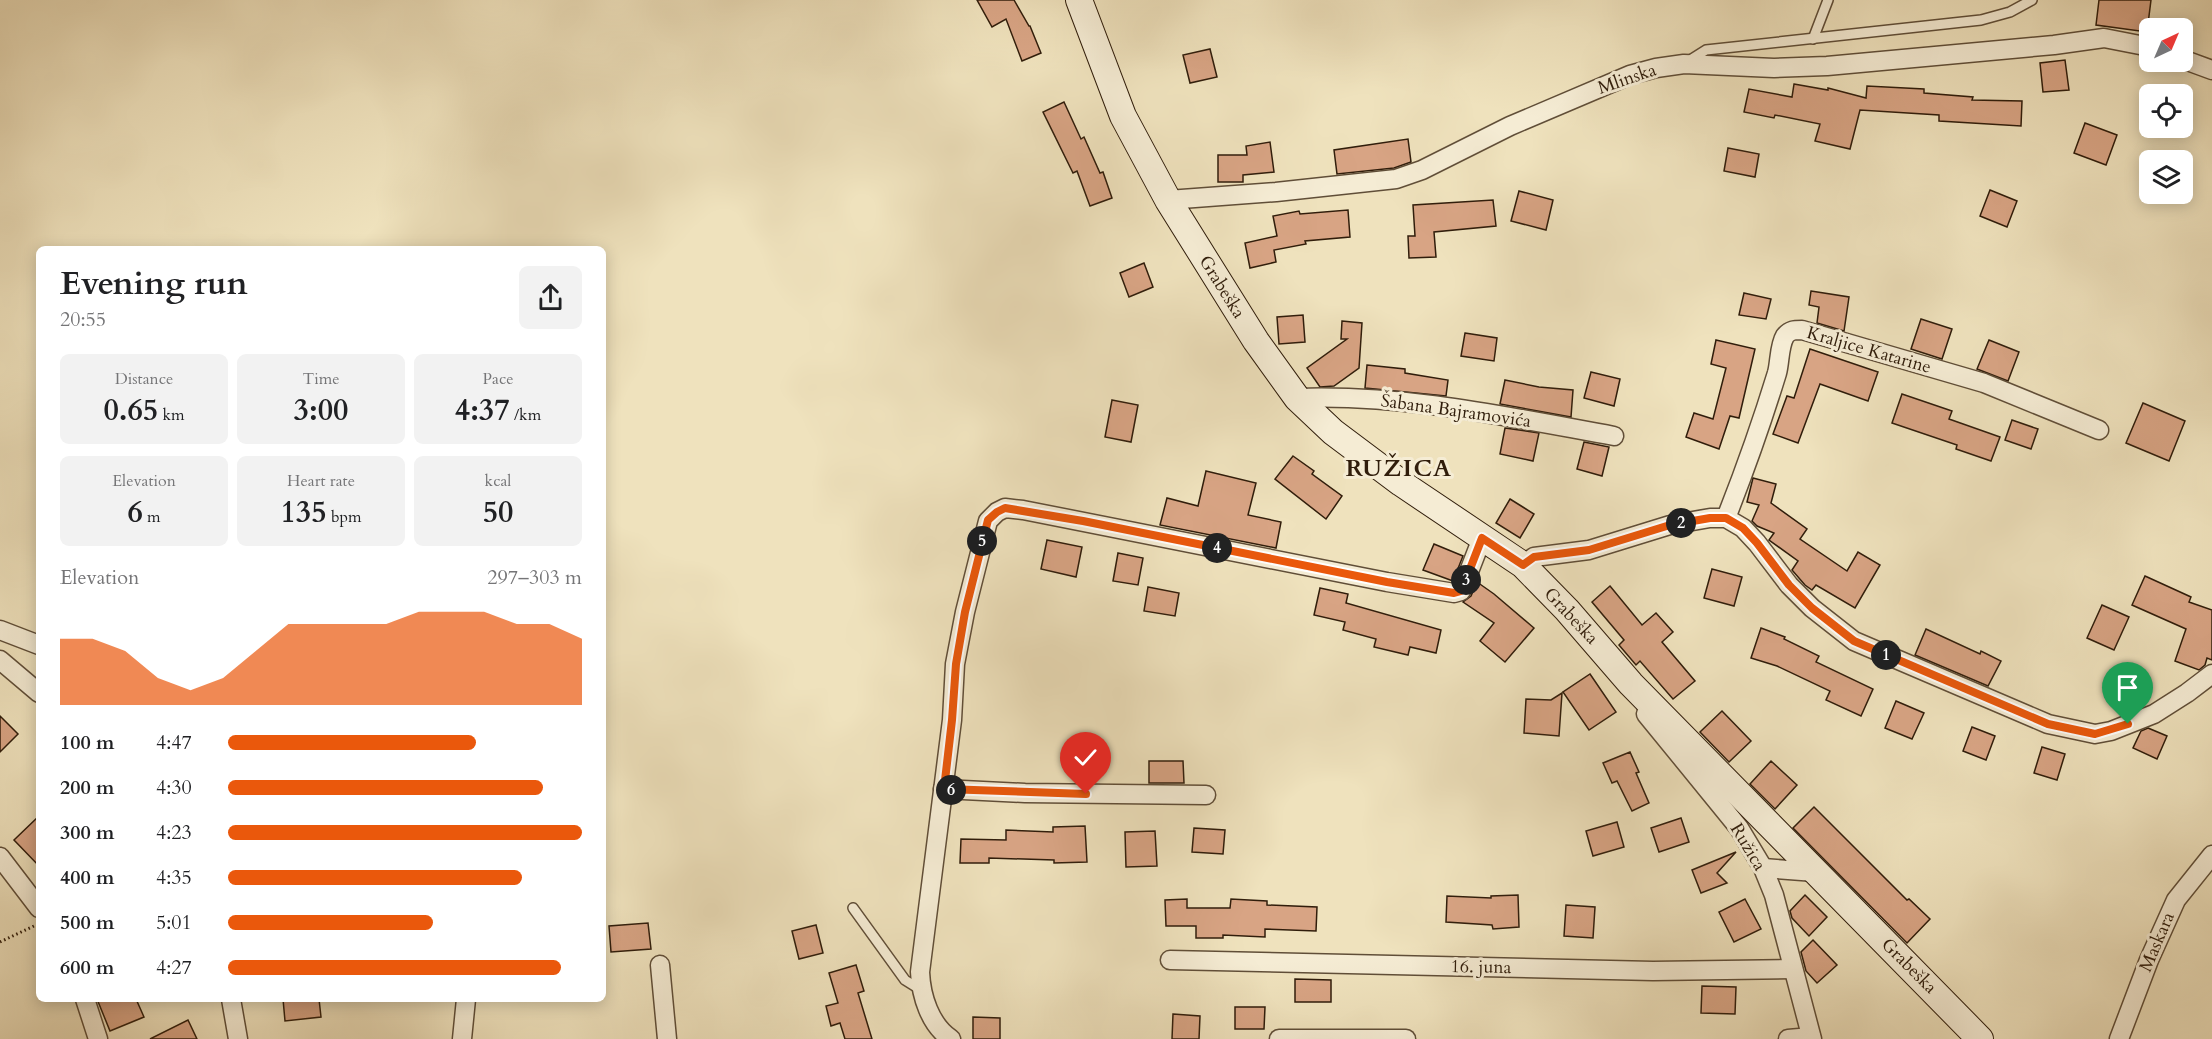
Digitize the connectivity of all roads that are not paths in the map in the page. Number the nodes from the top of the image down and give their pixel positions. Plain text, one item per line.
1 (1079, 0) edge
2 (1828, 0) edge
3 (2032, 0) edge
4 (1813, 39) junction
5 (2139, 45) edge
6 (2193, 63) edge
7 (1684, 64) junction
8 (2212, 70) edge
9 (1168, 200) junction
10 (1298, 398) junction
11 (2099, 430) dead end
12 (1614, 436) dead end
13 (1726, 518) junction
14 (1482, 538) junction
15 (1523, 565) junction
16 (0, 630) edge
17 (36, 644) edge
18 (0, 660) edge
19 (2212, 674) edge
20 (1631, 684) junction
21 (36, 690) edge
22 (944, 789) junction
23 (1206, 795) dead end
24 (2212, 855) edge
25 (0, 857) edge
26 (1763, 868) junction
27 (1815, 872) junction
28 (36, 904) edge
29 (853, 909) dead end
30 (1170, 960) dead end
31 (660, 965) dead end
32 (1792, 969) junction
33 (921, 990) junction
34 (86, 1002) edge
35 (232, 1002) edge
36 (466, 1002) edge
37 (1363, 1038) edge
38 (1811, 1038) edge
39 (98, 1039) edge
40 (238, 1039) edge
41 (462, 1039) edge
42 (667, 1039) edge
43 (951, 1039) edge
44 (1279, 1039) edge
45 (1407, 1039) edge
46 (1788, 1039) edge
47 (1980, 1039) edge
48 (2119, 1039) edge

1 - 9 street, Grabeška
2 - 4 lane
3 - 4 lane
4 - 7 lane
5 - 7 street, Mlinska
6 - 8 street
7 - 9 street, Mlinska
9 - 10 street, Grabeška
10 - 12 street, Šabana Bajramovića
10 - 14 street, Grabeška
11 - 13 street, Kraljice Katarine
13 - 15 street
13 - 19 street
14 - 15 street, Grabeška
14 - 22 street
15 - 20 street, Grabeška
16 - 17 street
18 - 21 street
20 - 26 street, Ružica
20 - 27 street, Grabeška
22 - 23 street
22 - 33 street
24 - 48 street, Maskara
25 - 28 street
26 - 27 street
26 - 32 street, Ružica
27 - 47 street, Grabeška
29 - 33 lane
30 - 32 street, 16. juna
31 - 42 street
32 - 38 street, Ružica
33 - 43 street
34 - 39 street
35 - 40 street
36 - 41 street
37 - 44 street
37 - 45 street
38 - 46 street

